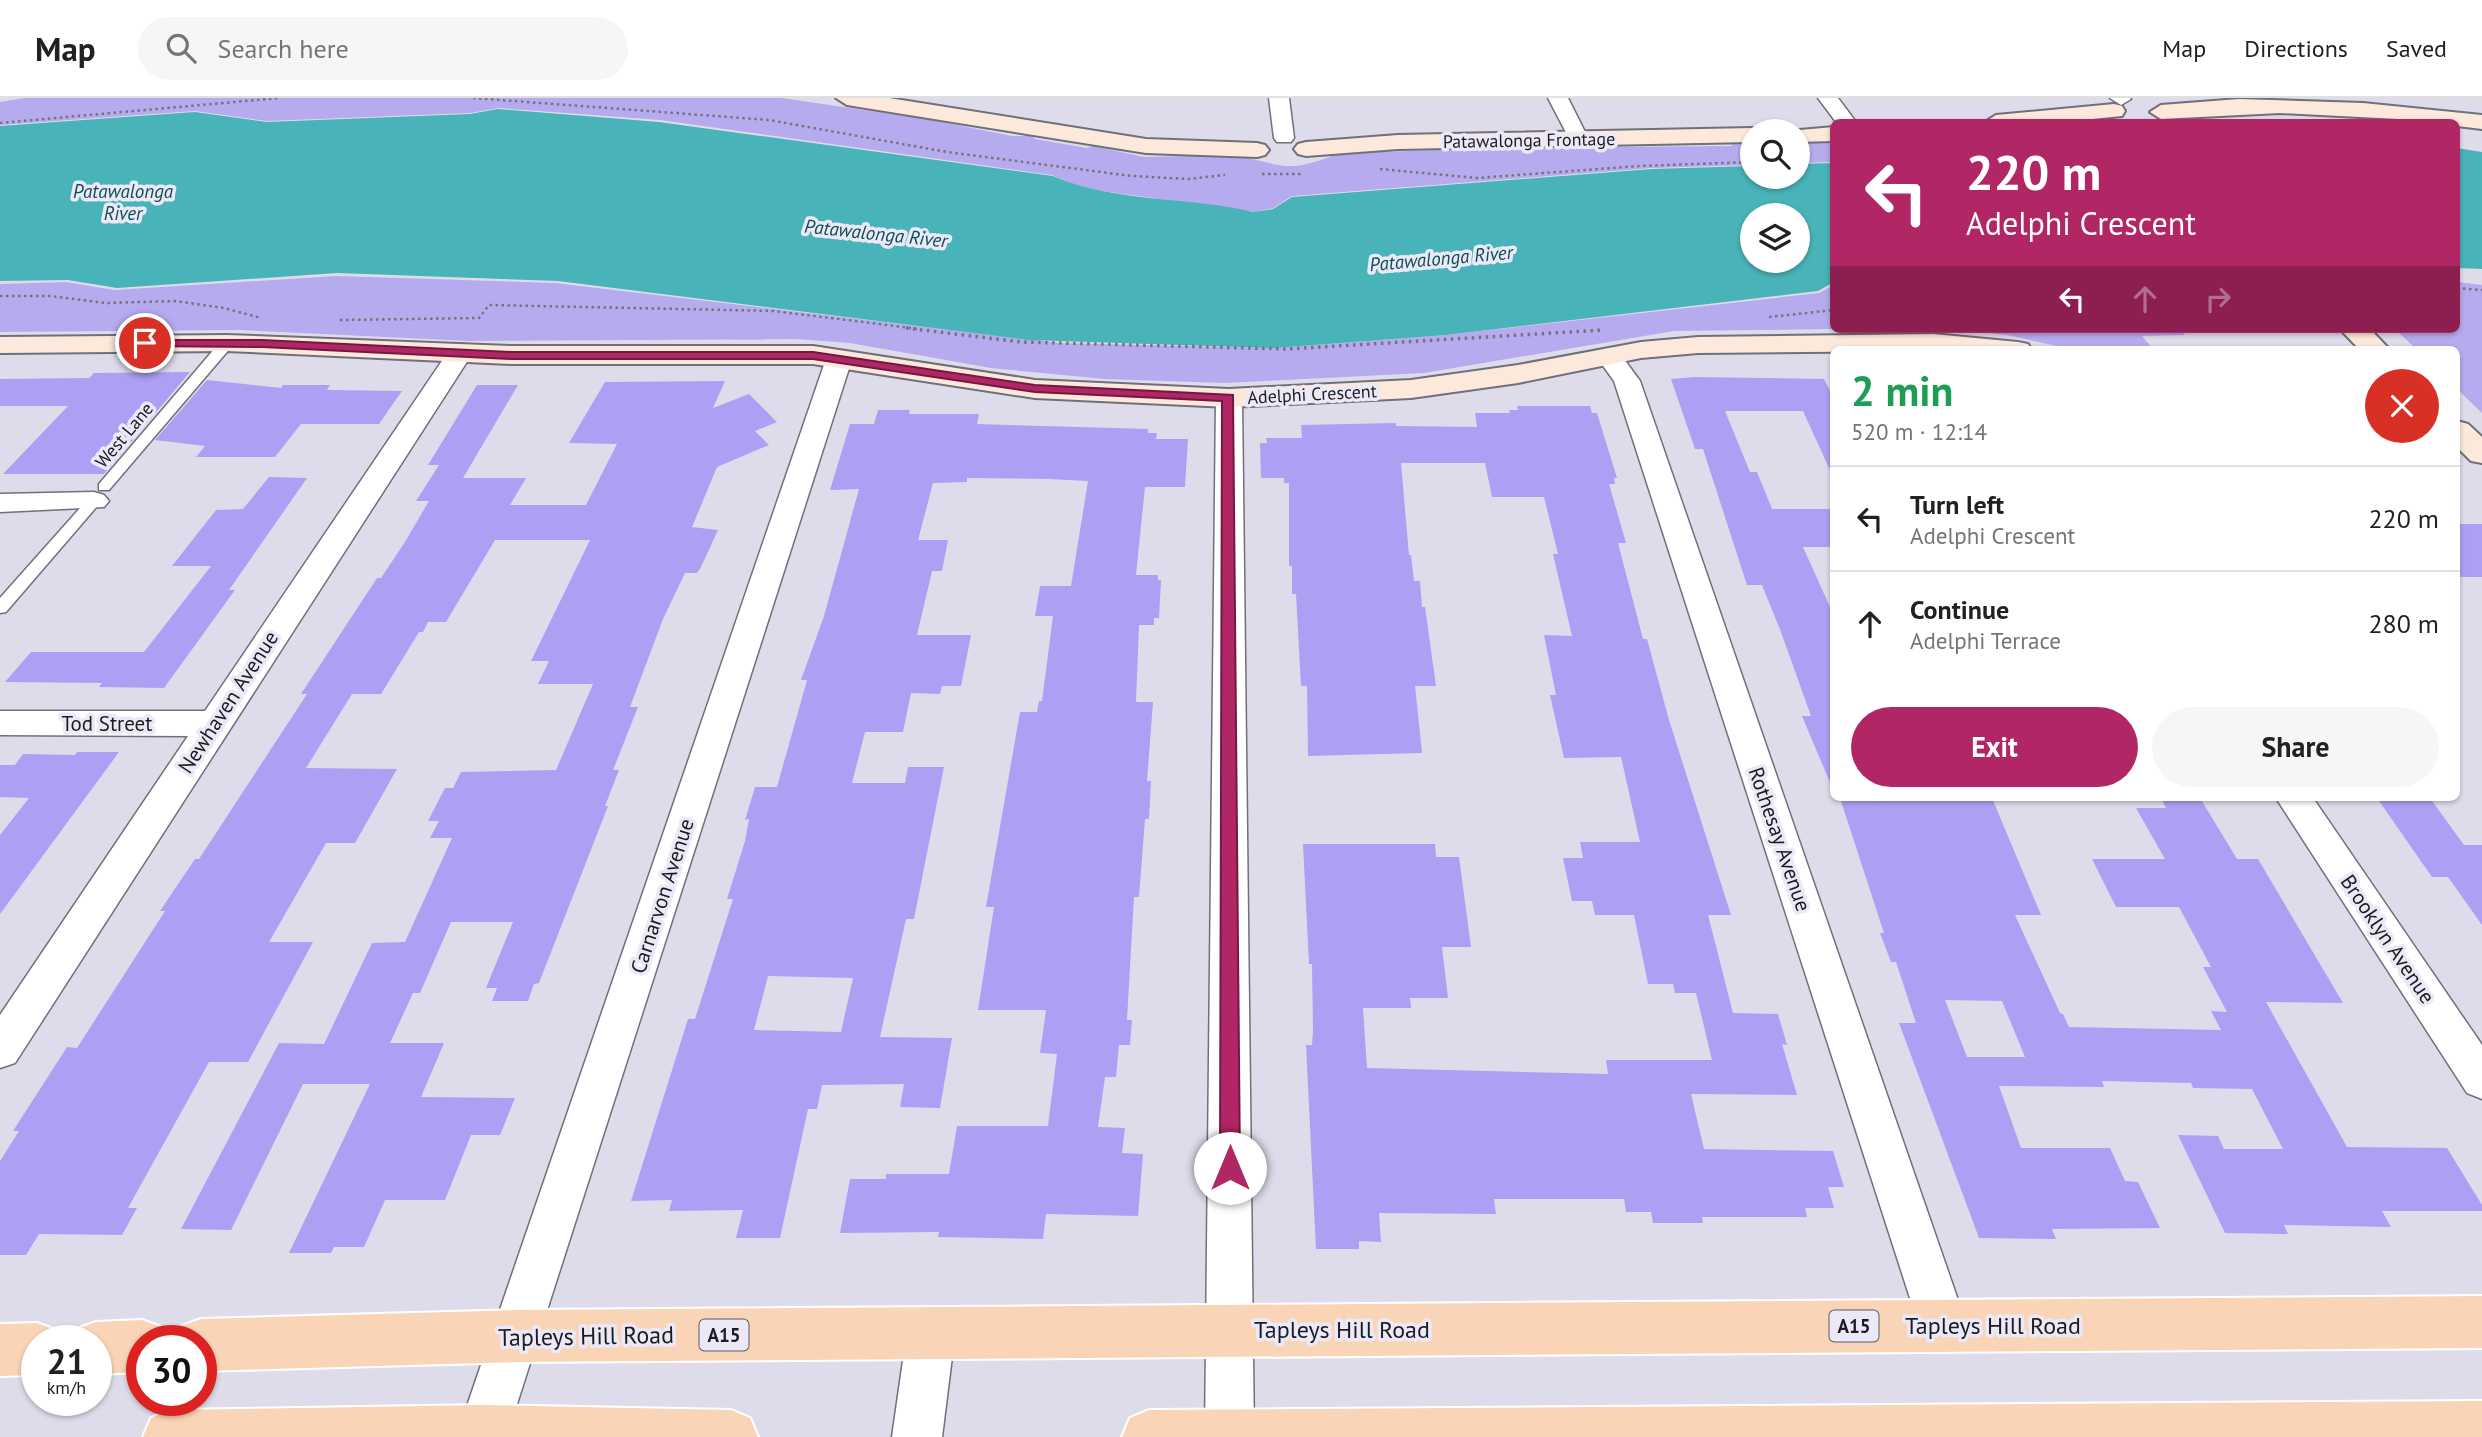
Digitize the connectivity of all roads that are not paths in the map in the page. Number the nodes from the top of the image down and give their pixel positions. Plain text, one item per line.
1 (847, 98) edge
2 (1279, 98) edge
3 (1558, 98) edge
4 (1828, 98) edge
5 (2118, 102) edge
6 (1844, 119) edge
7 (2014, 119) edge
8 (2444, 119) edge
9 (2460, 120) edge
10 (2482, 122) edge
11 (1830, 134) edge
12 (1740, 135) edge
13 (1810, 135) edge
14 (1284, 138) junction
15 (1578, 138) junction
16 (1306, 149) junction
17 (1256, 150) junction
18 (2358, 333) edge
19 (227, 343) junction
20 (1610, 343) junction
21 (0, 345) edge
22 (1982, 346) edge
23 (2372, 346) edge
24 (459, 354) junction
25 (839, 359) junction
26 (1228, 398) junction
27 (2460, 432) edge
28 (2482, 454) edge
29 (99, 494) junction
30 (0, 503) edge
31 (0, 608) edge
32 (0, 723) edge
33 (213, 724) junction
34 (2296, 801) edge
35 (0, 1050) edge
36 (2482, 1080) edge
37 (2481, 1324) edge
38 (1943, 1326) junction
39 (1230, 1330) junction
40 (932, 1333) junction
41 (516, 1336) junction
42 (217, 1345) edge
43 (21, 1349) edge
44 (0, 1350) edge
45 (2482, 1428) edge
46 (483, 1432) junction
47 (1910, 1434) edge
48 (1230, 1436) edge
49 (170, 1437) edge
50 (245, 1437) edge
51 (731, 1437) edge
52 (917, 1437) edge
53 (1149, 1437) edge

1 - 17 street
2 - 14 street
3 - 15 street
4 - 6 street
5 - 7 street
5 - 8 street
9 - 10 street
11 - 13 street
12 - 15 street, Patawalonga Frontage
14 - 16 street
14 - 17 street
15 - 16 street, Patawalonga Frontage
16 - 17 street, Patawalonga Frontage
18 - 23 street
19 - 21 street, Adelphi Crescent
19 - 24 street, Adelphi Crescent
19 - 29 lane, West Lane
20 - 22 street, Adelphi Crescent
20 - 26 street, Adelphi Crescent
20 - 38 street, Rothesay Avenue
24 - 25 street, Adelphi Crescent
24 - 33 street, Newhaven Avenue
25 - 26 street, Adelphi Crescent
25 - 41 street, Carnarvon Avenue
26 - 39 street
27 - 28 street
29 - 30 street
29 - 31 lane, West Lane
32 - 33 street, Tod Street
33 - 35 street, Newhaven Avenue
34 - 36 street, Brooklyn Avenue
37 - 38 main road, Tapleys Hill Road / A15
38 - 39 main road, Tapleys Hill Road / A15
39 - 40 main road, Tapleys Hill Road / A15
39 - 48 street
40 - 41 main road, Tapleys Hill Road / A15
40 - 52 street
41 - 42 main road, Tapleys Hill Road / A15
41 - 46 street, Carnarvon Avenue
43 - 44 main road
45 - 47 main road
46 - 50 main road
46 - 51 main road
47 - 48 main road
48 - 53 main road
49 - 50 main road

